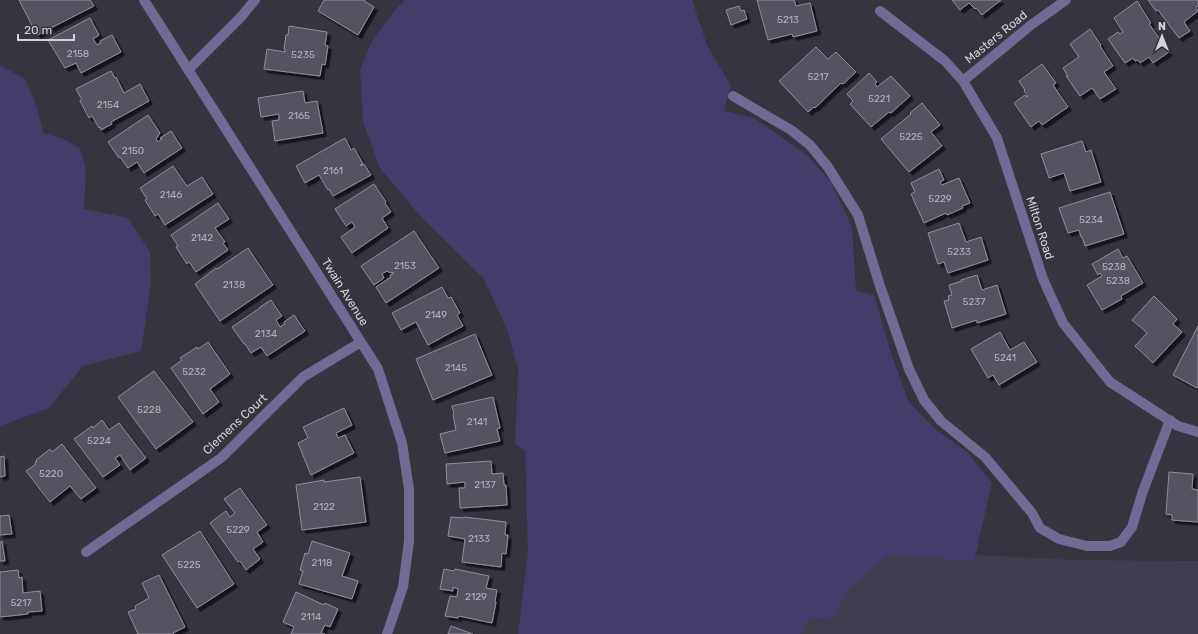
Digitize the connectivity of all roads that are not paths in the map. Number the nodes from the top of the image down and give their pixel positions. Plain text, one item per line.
1 (144, 0) edge
2 (255, 0) edge
3 (1066, 0) edge
4 (880, 11) dead end
5 (188, 70) junction
6 (963, 81) junction
7 (734, 96) dead end
8 (361, 342) junction
9 (1170, 420) junction
10 (1198, 432) edge
11 (86, 552) dead end
12 (387, 634) edge

1 - 5 street, Twain Avenue
2 - 5 street
3 - 6 street, Masters Road
4 - 6 street, Milton Road
5 - 8 street, Twain Avenue
6 - 9 street, Milton Road
7 - 9 street
8 - 11 street, Clemens Court
8 - 12 street, Twain Avenue
9 - 10 street, Milton Road

